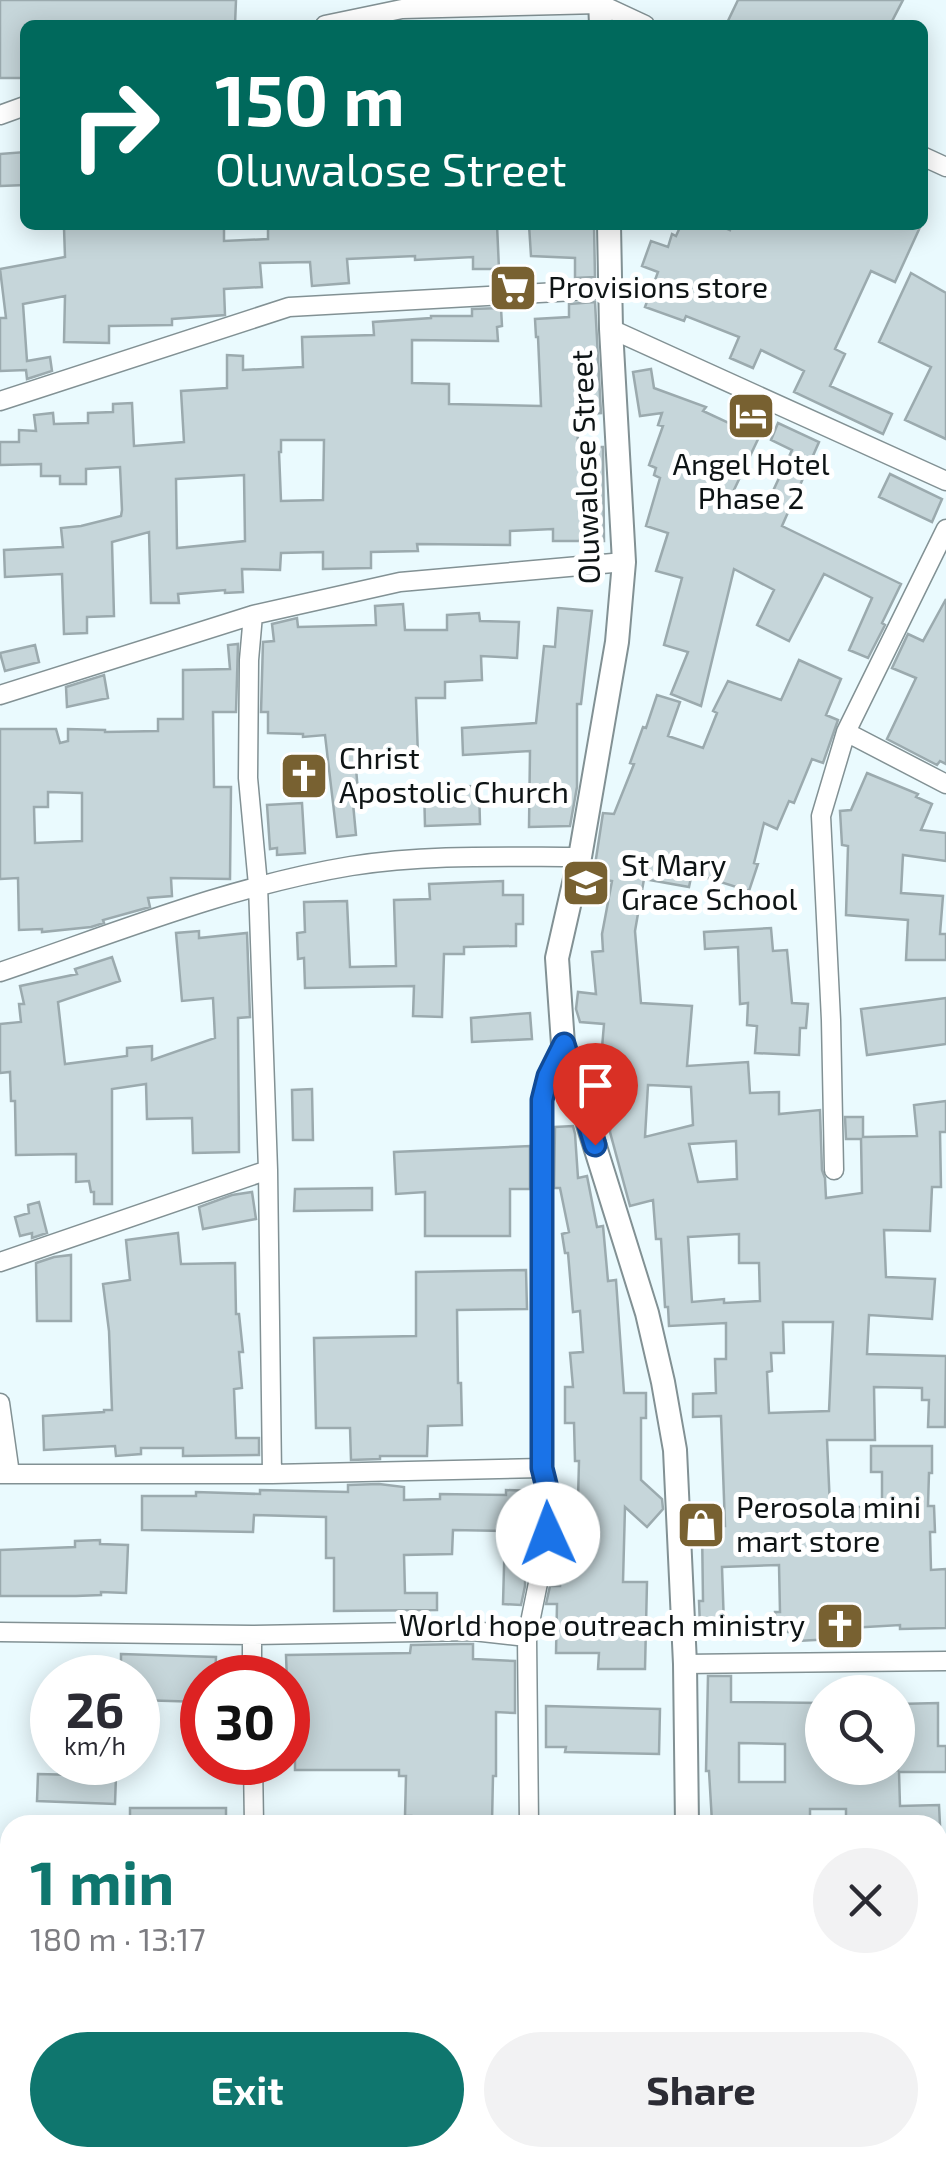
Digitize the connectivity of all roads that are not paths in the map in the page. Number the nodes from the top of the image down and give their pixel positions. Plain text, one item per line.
1 (600, 10) edge
2 (348, 20) edge
3 (630, 20) edge
4 (609, 230) edge
5 (611, 289) junction
6 (612, 328) junction
7 (0, 401) edge
8 (946, 481) edge
9 (946, 529) edge
10 (624, 562) junction
11 (253, 614) junction
12 (0, 696) edge
13 (846, 732) junction
14 (946, 784) edge
15 (580, 857) junction
16 (258, 885) junction
17 (0, 972) edge
18 (564, 1044) junction
19 (268, 1170) junction
20 (834, 1170) dead end
21 (0, 1262) edge
22 (0, 1403) edge
23 (542, 1468) junction
24 (5, 1474) edge
25 (272, 1474) junction
26 (0, 1632) edge
27 (252, 1635) junction
28 (527, 1636) junction
29 (252, 1655) edge
30 (946, 1661) edge
31 (685, 1664) junction
32 (253, 1785) edge
33 (254, 1815) edge
34 (528, 1815) edge
35 (687, 1815) edge

1 - 2 street
1 - 3 street
4 - 5 street, Oluwalose Street
5 - 6 street, Oluwalose Street
5 - 7 street
6 - 8 street
6 - 10 street, Oluwalose Street
9 - 13 street
10 - 11 street
10 - 15 street, Oluwalose Street
11 - 12 street
11 - 16 street
13 - 14 street
13 - 20 street
15 - 16 street
15 - 18 street, Oluwalose Street
16 - 17 street
16 - 19 street
18 - 23 street
18 - 31 street, Oluwalose Street
19 - 21 street
19 - 25 street
22 - 24 street
23 - 25 street
23 - 28 street
24 - 25 street
26 - 27 street
27 - 28 street
27 - 29 street
28 - 34 street
30 - 31 street
31 - 35 street, Oluwalose Street
32 - 33 street

